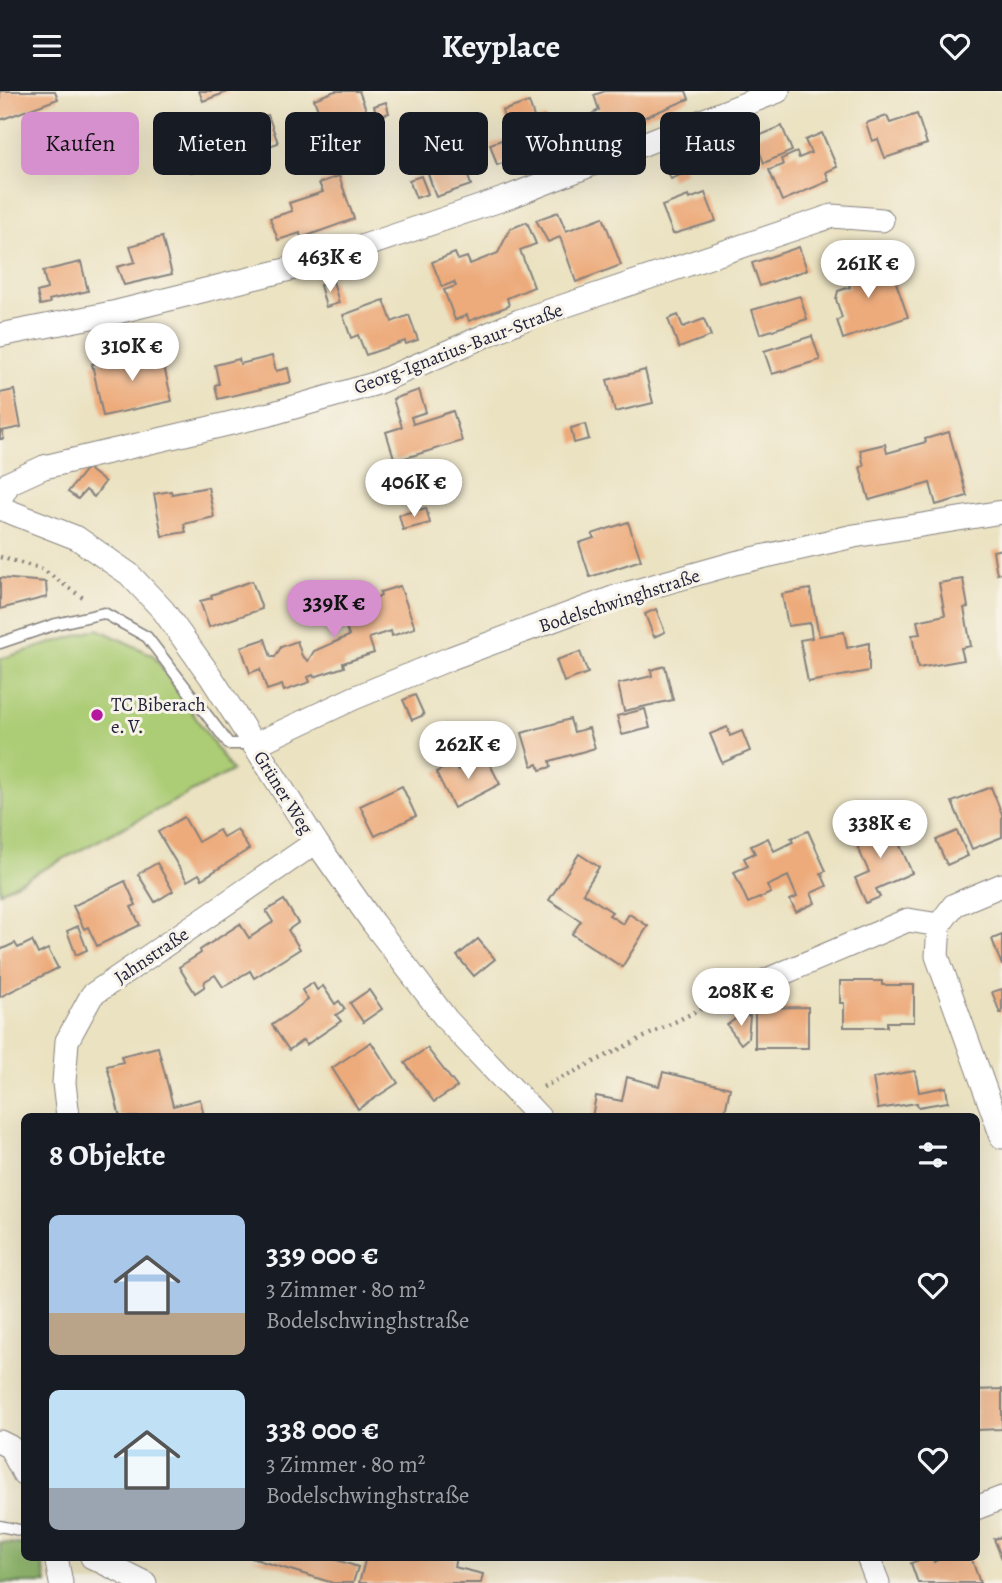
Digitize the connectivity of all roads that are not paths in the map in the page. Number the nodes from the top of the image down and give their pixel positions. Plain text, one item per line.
1 (778, 91) edge
2 (882, 220) dead end
3 (0, 335) edge
4 (0, 499) edge
5 (0, 508) edge
6 (1002, 512) edge
7 (0, 643) edge
8 (254, 744) junction
9 (316, 842) junction
10 (1002, 885) edge
11 (939, 925) junction
12 (722, 999) road end
13 (68, 1113) edge
14 (535, 1113) edge
15 (1002, 1137) edge
16 (0, 1442) edge
17 (21, 1468) edge
18 (1002, 1498) edge
19 (980, 1506) edge
20 (0, 1526) edge
21 (21, 1530) edge
22 (57, 1561) edge
23 (100, 1561) edge
24 (869, 1561) edge
25 (61, 1583) edge
26 (145, 1583) edge
27 (877, 1583) edge

1 - 3 street
2 - 4 street, Georg-Ignatius-Baur-Straße
5 - 8 street, Grüner Weg
6 - 8 street, Bodelschwinghstraße
7 - 8 lane
8 - 9 street, Grüner Weg
9 - 13 street, Jahnstraße
9 - 14 street, Grüner Weg
10 - 11 street
11 - 12 street
11 - 15 street
16 - 17 street
18 - 19 street
20 - 21 lane
22 - 25 street
23 - 26 street
24 - 27 street

